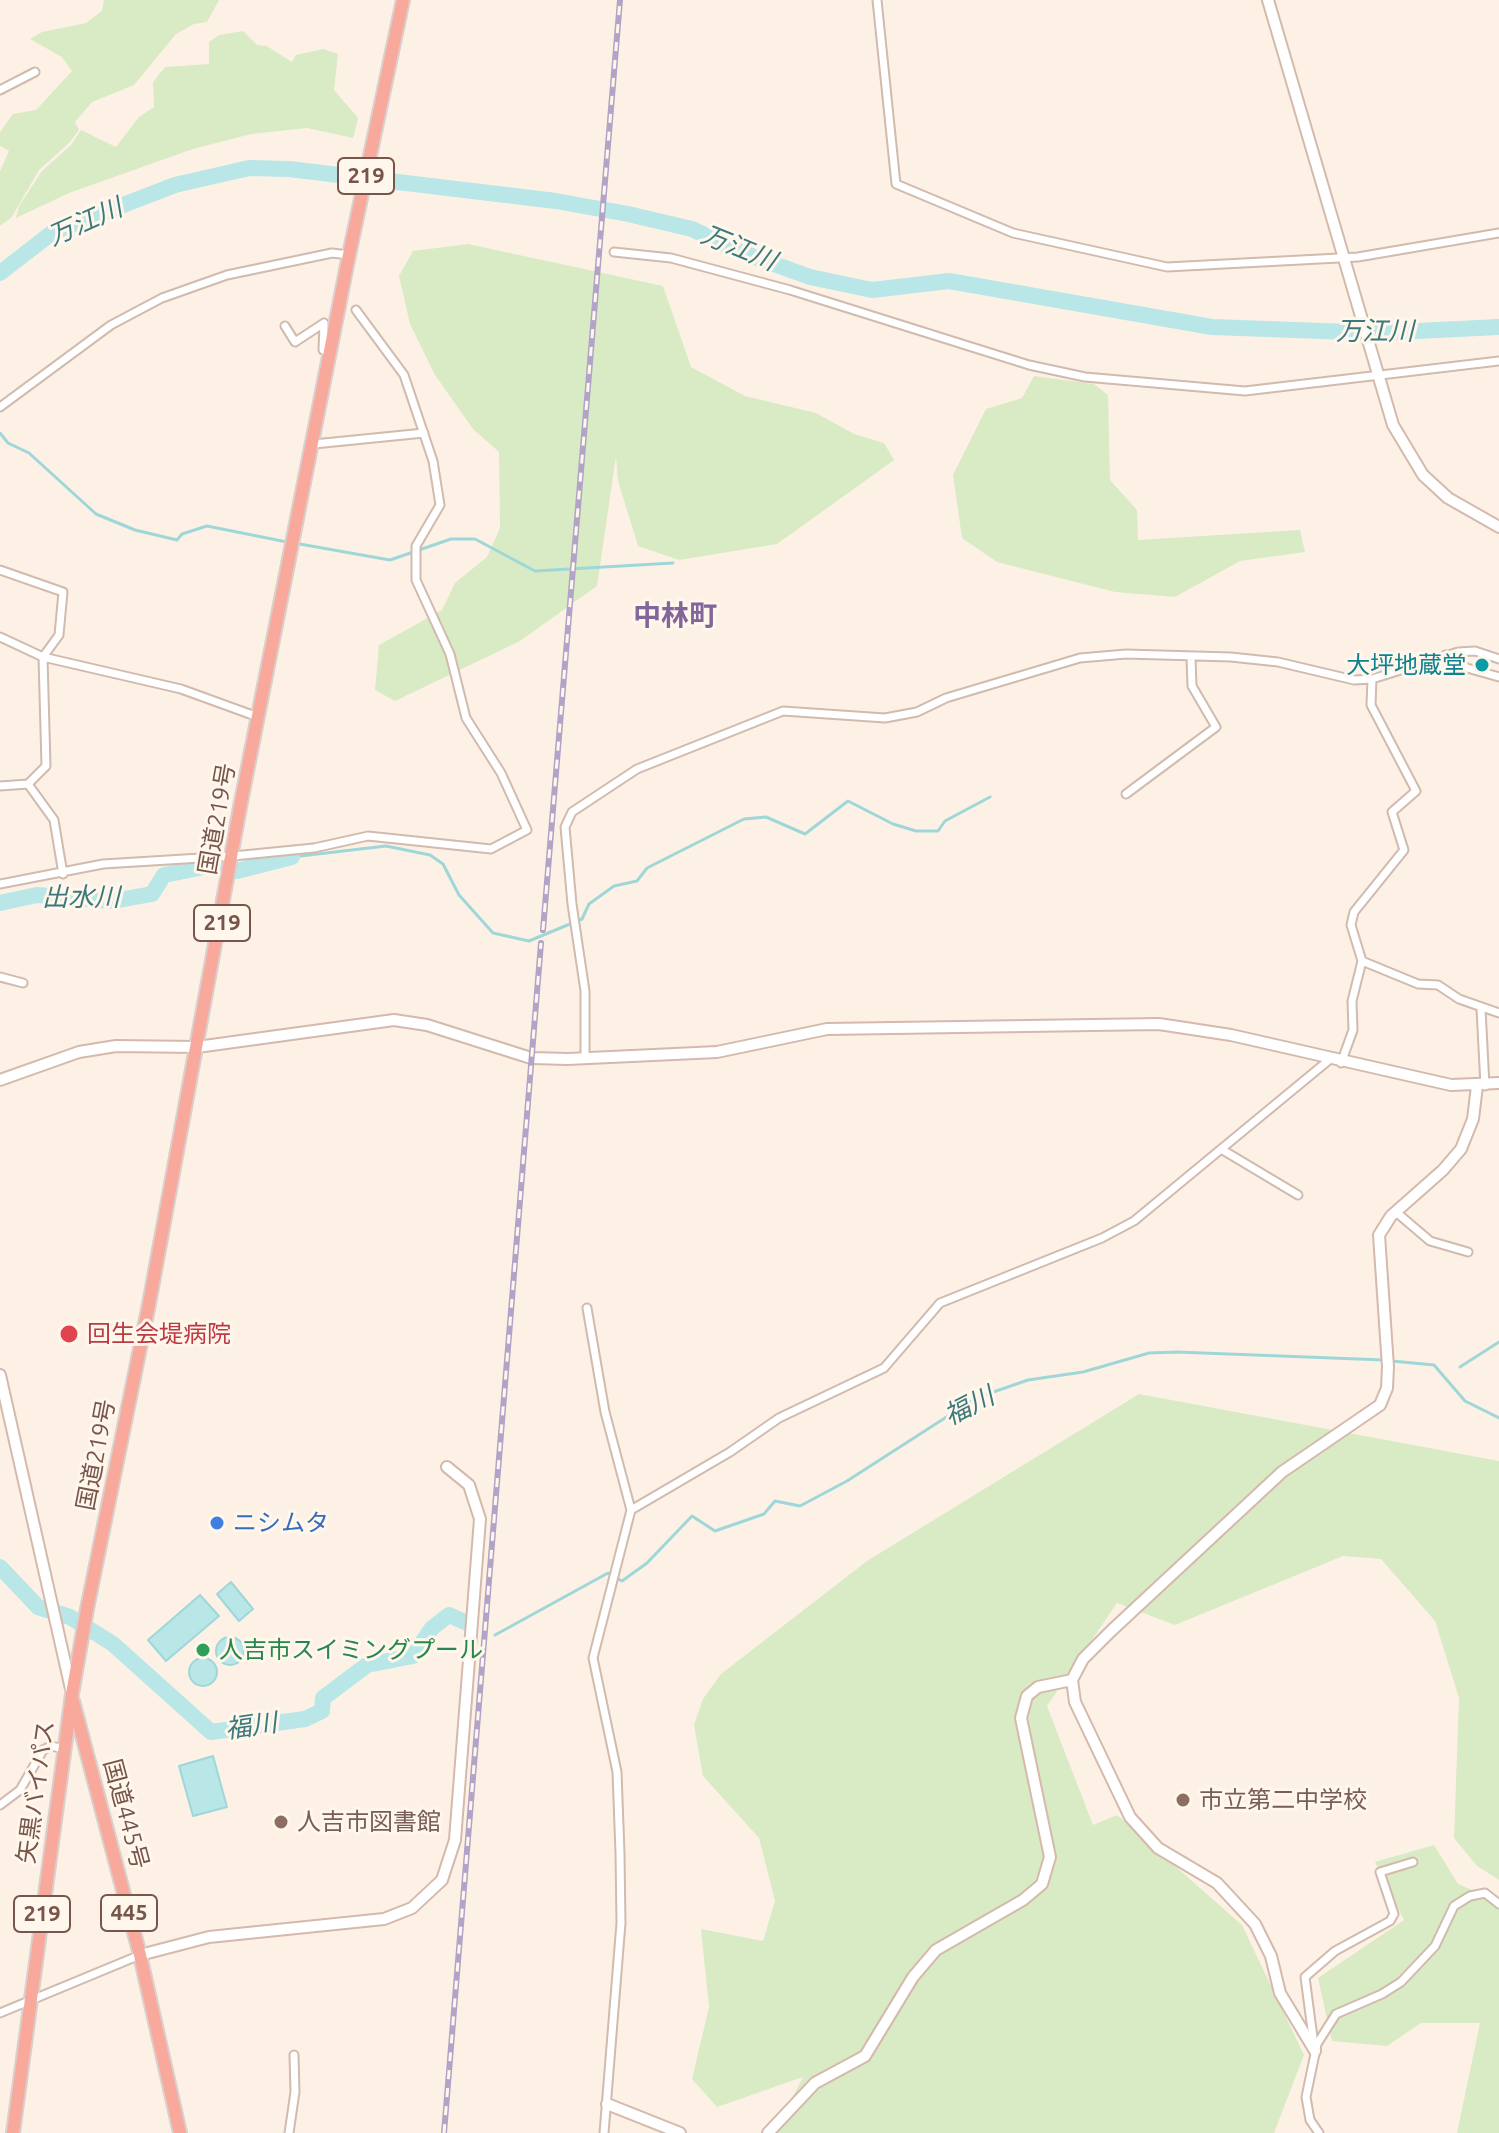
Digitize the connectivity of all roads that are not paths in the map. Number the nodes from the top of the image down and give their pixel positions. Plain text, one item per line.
1 (403, 0) edge
2 (877, 0) edge
3 (1268, 0) edge
4 (35, 72) dead end
5 (0, 90) edge
6 (1499, 233) edge
7 (614, 252) dead end
8 (349, 255) junction
9 (1346, 259) junction
10 (356, 310) dead end
11 (285, 326) dead end
12 (331, 353) junction
13 (1499, 361) edge
14 (1379, 374) junction
15 (0, 407) edge
16 (424, 433) junction
17 (314, 444) junction
18 (1499, 527) edge
19 (0, 570) edge
20 (0, 637) edge
21 (1445, 655) junction
22 (43, 657) junction
23 (1191, 658) junction
24 (1499, 659) edge
25 (1499, 677) edge
26 (1372, 679) junction
27 (258, 717) junction
28 (28, 784) junction
29 (0, 786) edge
30 (1126, 794) dead end
31 (233, 856) junction
32 (63, 874) junction
33 (0, 884) edge
34 (1362, 961) junction
35 (0, 977) edge
36 (23, 983) dead end
37 (1481, 1009) junction
38 (1499, 1013) edge
39 (197, 1047) junction
40 (585, 1059) junction
41 (1335, 1061) junction
42 (0, 1080) edge
43 (1499, 1083) edge
44 (1481, 1086) junction
45 (1221, 1149) junction
46 (1298, 1195) dead end
47 (1396, 1212) junction
48 (1468, 1252) dead end
49 (587, 1308) dead end
50 (0, 1375) edge
51 (447, 1467) dead end
52 (631, 1510) junction
53 (82, 1641) junction
54 (64, 1649) junction
55 (1072, 1680) junction
56 (72, 1694) junction
57 (64, 1749) junction
58 (86, 1749) junction
59 (0, 1805) edge
60 (1413, 1862) dead end
61 (1499, 1904) edge
62 (140, 1955) junction
63 (31, 2002) junction
64 (0, 2013) edge
65 (1315, 2051) junction
66 (294, 2055) dead end
67 (607, 2104) junction
68 (13, 2133) edge
69 (180, 2133) edge
70 (289, 2133) edge
71 (604, 2133) edge
72 (680, 2133) edge
73 (768, 2133) edge
74 (1319, 2133) edge

1 - 8 highway, 国道219号 / 219
2 - 9 street
3 - 9 street
4 - 5 street
6 - 9 street
7 - 14 street
8 - 12 highway, 国道219号 / 219
8 - 15 street
9 - 14 street
10 - 16 street
11 - 12 street
12 - 17 highway, 国道219号 / 219
13 - 14 street
14 - 18 street
16 - 17 street
16 - 31 street
17 - 27 highway, 国道219号 / 219
19 - 22 street
20 - 22 street
21 - 24 street
21 - 25 street
21 - 26 street
22 - 27 street
22 - 28 street
23 - 26 street
23 - 30 street
23 - 40 street
26 - 34 street
27 - 31 highway, 国道219号 / 219
28 - 29 street
28 - 32 street
31 - 32 street
31 - 39 highway, 国道219号 / 219
32 - 33 street
34 - 37 street
34 - 41 street
35 - 36 street
37 - 38 street
37 - 44 street
39 - 40 street
39 - 42 street
39 - 53 highway, 国道219号 / 219
40 - 41 street
41 - 44 street
41 - 45 street
43 - 44 street
44 - 47 street
45 - 46 street
45 - 52 street
47 - 48 street
47 - 55 street
49 - 52 street
50 - 54 street
51 - 62 street
52 - 67 street
53 - 54 street
53 - 56 highway, 国道219号 / 219
54 - 56 street
55 - 65 street
55 - 73 street
56 - 57 highway, 矢黒バイパス / 219
56 - 58 highway, 国道445号 / 445
57 - 58 highway
57 - 59 street
57 - 63 highway, 矢黒バイパス / 219
58 - 62 highway, 国道445号 / 445
60 - 65 street
61 - 65 street
62 - 63 street
62 - 69 highway, 国道445号 / 445
63 - 64 street
63 - 68 highway, 矢黒バイパス / 219
65 - 74 street
66 - 70 street
67 - 71 street
67 - 72 street

